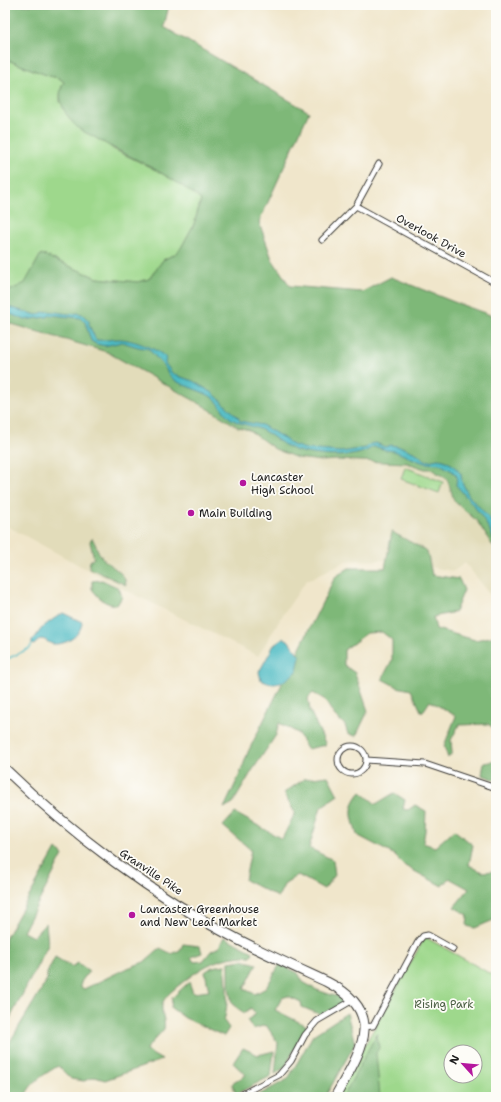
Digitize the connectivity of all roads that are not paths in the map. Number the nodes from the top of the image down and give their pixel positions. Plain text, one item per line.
1 (379, 164) dead end
2 (356, 206) junction
3 (322, 240) dead end
4 (496, 283) edge
5 (366, 760) junction
6 (5, 769) edge
7 (496, 788) edge
8 (453, 949) dead end
9 (353, 1000) junction
10 (364, 1027) junction
11 (236, 1097) edge
12 (335, 1097) edge

1 - 2 street
2 - 3 street
2 - 4 street, Overlook Drive
5 - 5 street
5 - 7 street
6 - 9 highway, Granville Pike
8 - 10 street
9 - 10 highway, Granville Pike
9 - 11 street
10 - 12 highway, Granville Pike

